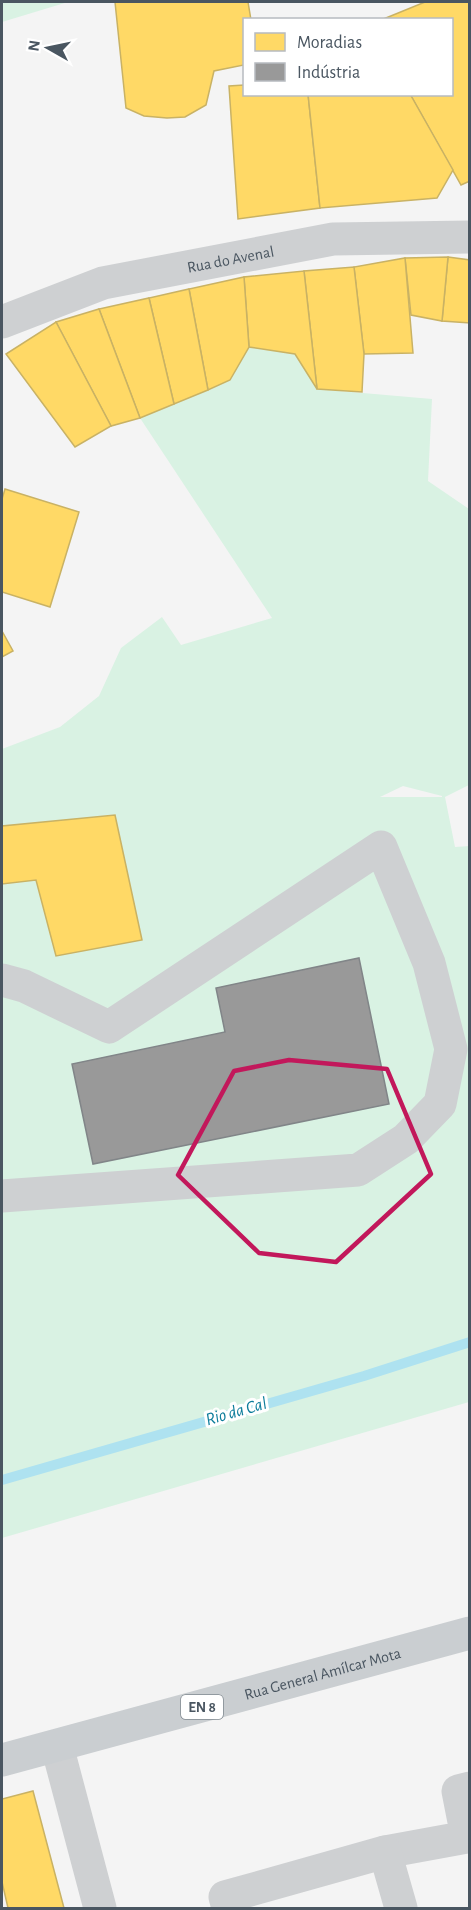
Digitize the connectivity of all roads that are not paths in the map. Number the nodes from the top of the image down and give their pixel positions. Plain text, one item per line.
1 (470, 237) edge
2 (2, 322) edge
3 (2, 980) edge
4 (2, 1196) edge
5 (470, 1633) edge
6 (57, 1746) junction
7 (2, 1760) edge
8 (470, 1788) edge
9 (385, 1852) junction
10 (100, 1908) edge
11 (228, 1908) edge
12 (401, 1908) edge

1 - 2 street, Rua do Avenal
3 - 4 street
5 - 6 main road, Rua General Amílcar Mota / EN 8
6 - 7 main road, Rua General Amílcar Mota / EN 8
6 - 10 street
8 - 9 street
9 - 11 street
9 - 12 street

